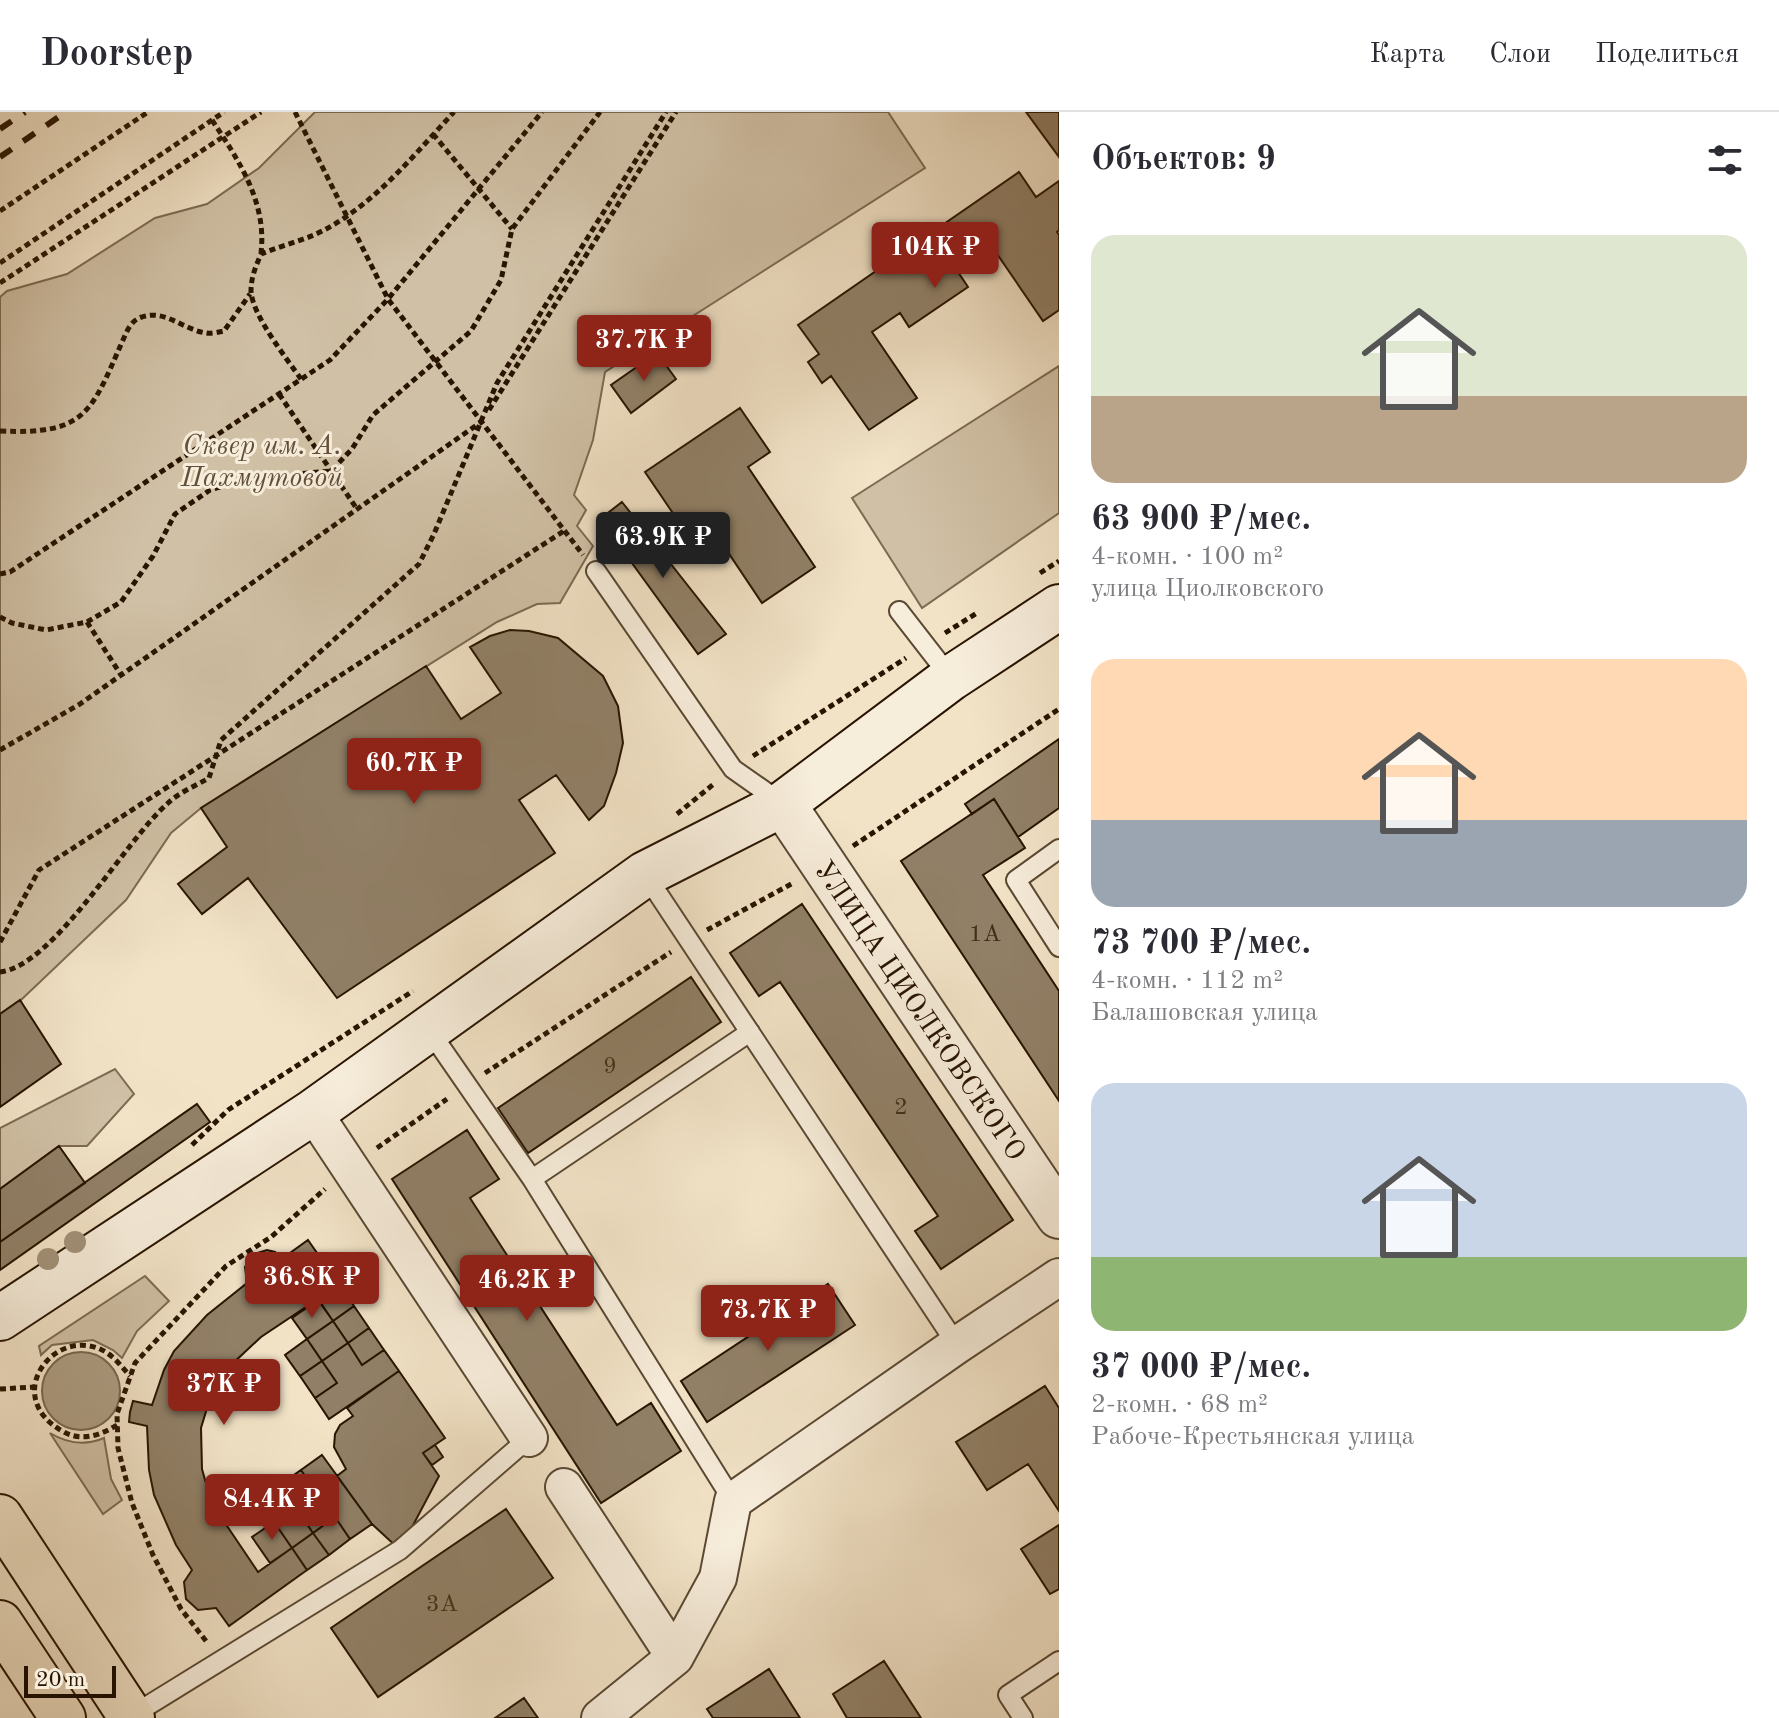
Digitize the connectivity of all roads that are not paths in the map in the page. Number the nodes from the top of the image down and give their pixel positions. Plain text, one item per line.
1 (596, 571) dead end
2 (1046, 592) edge
3 (899, 611) dead end
4 (939, 662) junction
5 (783, 804) junction
6 (1059, 849) edge
7 (645, 874) junction
8 (1059, 947) edge
9 (422, 1009) junction
10 (750, 1032) junction
11 (313, 1112) junction
12 (532, 1179) junction
13 (1059, 1216) edge
14 (1059, 1277) edge
15 (0, 1318) edge
16 (957, 1345) junction
17 (529, 1438) joint
18 (564, 1487) dead end
19 (733, 1501) junction
20 (0, 1517) edge
21 (0, 1623) edge
22 (675, 1657) junction
23 (1059, 1661) edge
24 (132, 1717) edge
25 (63, 1718) edge
26 (600, 1718) edge
27 (1023, 1718) edge

1 - 5 lane
2 - 4 main road
3 - 4 lane
4 - 5 main road
5 - 7 main road
5 - 13 main road, УЛИЦА ЦИОЛКОВСКОГО
6 - 8 lane
7 - 9 main road
7 - 10 lane
9 - 11 main road
9 - 12 lane
10 - 12 lane
10 - 16 lane
11 - 15 main road
11 - 17 street
12 - 19 lane
14 - 16 street
16 - 19 street
17 - 24 lane
18 - 22 street
19 - 22 street
20 - 24 main road
21 - 25 main road
22 - 26 street
23 - 27 lane

